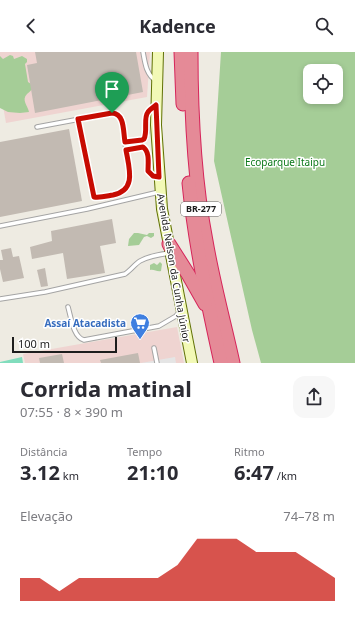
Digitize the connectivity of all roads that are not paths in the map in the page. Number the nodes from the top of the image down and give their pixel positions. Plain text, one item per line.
1 (143, 52) edge
2 (158, 52) edge
3 (181, 52) edge
4 (191, 52) edge
5 (157, 82) junction
6 (156, 105) junction
7 (78, 119) junction
8 (37, 127) dead end
9 (142, 140) junction
10 (125, 142) junction
11 (143, 147) junction
12 (126, 150) junction
13 (159, 177) junction
14 (160, 192) junction
15 (0, 226) edge
16 (170, 248) junction
17 (0, 299) edge
18 (68, 307) dead end
19 (181, 310) junction
20 (211, 317) junction
21 (154, 348) dead end
22 (230, 361) edge
23 (157, 363) edge
24 (192, 363) edge

1 - 5 lane
2 - 5 street, Avenida Nelson da Cunha Júnior
3 - 20 highway, BR-277
4 - 22 highway, BR-277
5 - 6 street, Avenida Nelson da Cunha Júnior
6 - 9 lane
6 - 13 street, Avenida Nelson da Cunha Júnior
7 - 8 lane
7 - 10 lane
7 - 12 lane
9 - 10 lane
9 - 11 lane
10 - 12 lane
11 - 12 lane
11 - 13 lane
13 - 14 street, Avenida Nelson da Cunha Júnior
14 - 15 lane
14 - 16 street, Avenida Nelson da Cunha Júnior
16 - 17 lane
16 - 19 street, Avenida Nelson da Cunha Júnior
16 - 20 highway
18 - 19 lane
19 - 24 street, Avenida Nelson da Cunha Júnior
20 - 22 highway, BR-277
21 - 23 lane

